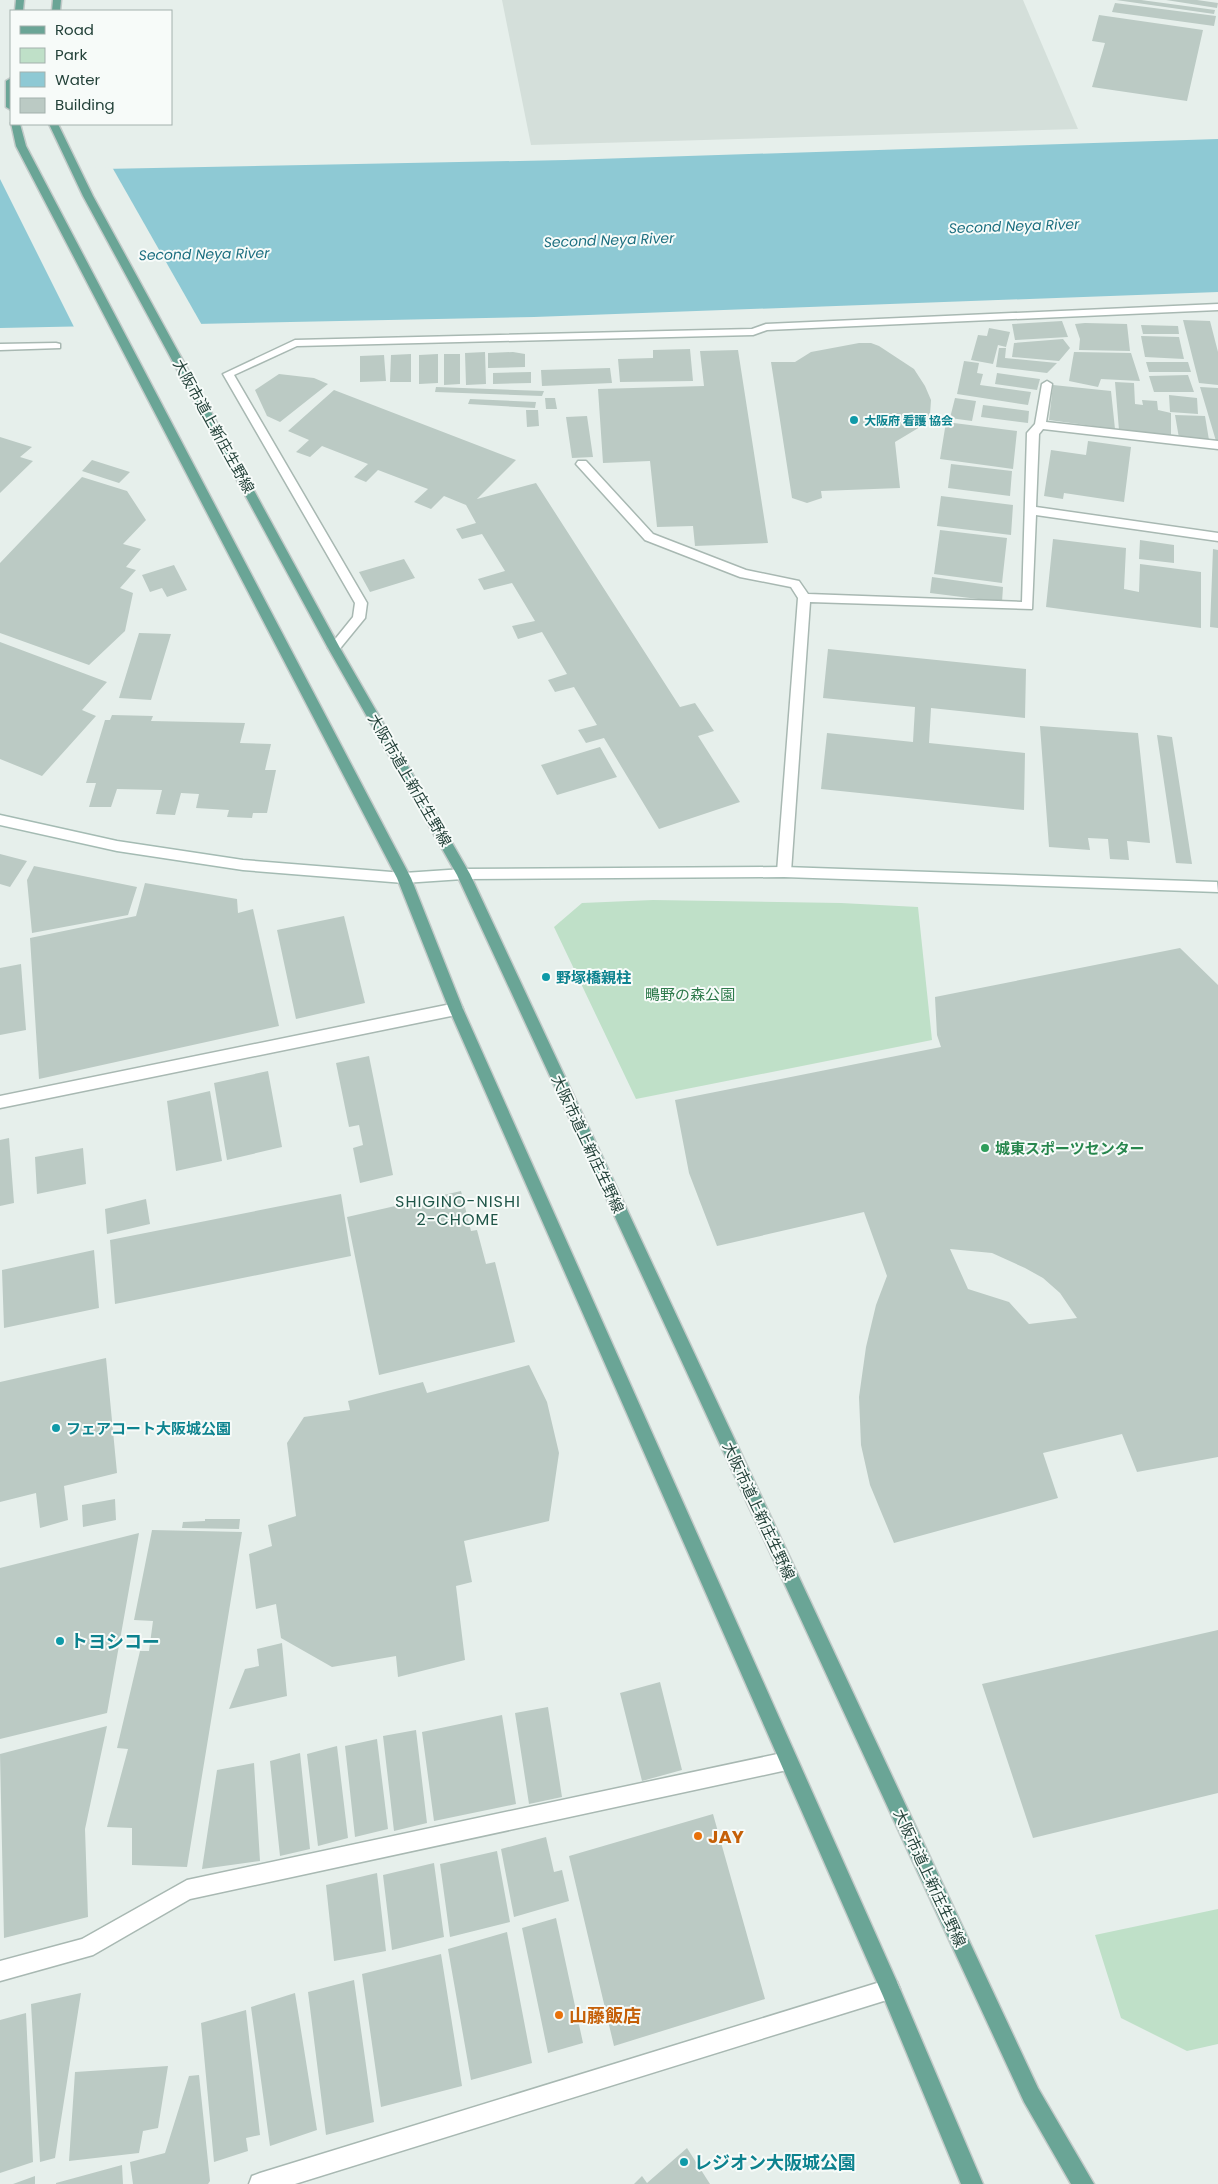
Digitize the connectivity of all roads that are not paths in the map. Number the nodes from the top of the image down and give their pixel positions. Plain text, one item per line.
1 (15, 125) edge
2 (53, 125) edge
3 (1218, 307) edge
4 (56, 346) dead end
5 (0, 347) edge
6 (1047, 384) dead end
7 (1040, 425) junction
8 (1218, 445) edge
9 (582, 464) dead end
10 (1030, 510) junction
11 (1218, 537) edge
12 (804, 598) junction
13 (334, 648) junction
14 (0, 820) edge
15 (784, 872) junction
16 (463, 874) junction
17 (404, 878) junction
18 (1218, 887) edge
19 (456, 1009) junction
20 (0, 1102) edge
21 (787, 1761) junction
22 (0, 1971) edge
23 (890, 1988) junction
24 (260, 2184) edge
25 (972, 2184) edge
26 (1083, 2184) edge

1 - 17 main road
2 - 13 main road, 大阪市道上新庄生野線
3 - 13 street
4 - 5 street
6 - 7 street
7 - 8 street
7 - 10 street
9 - 12 street
10 - 11 street
10 - 12 street
12 - 15 street
13 - 16 main road, 大阪市道上新庄生野線
14 - 17 street
15 - 16 street
15 - 18 street
16 - 17 street
16 - 26 main road, 大阪市道上新庄生野線
17 - 19 main road
19 - 20 street
19 - 21 main road
21 - 22 street
21 - 23 main road
23 - 24 street
23 - 25 main road

